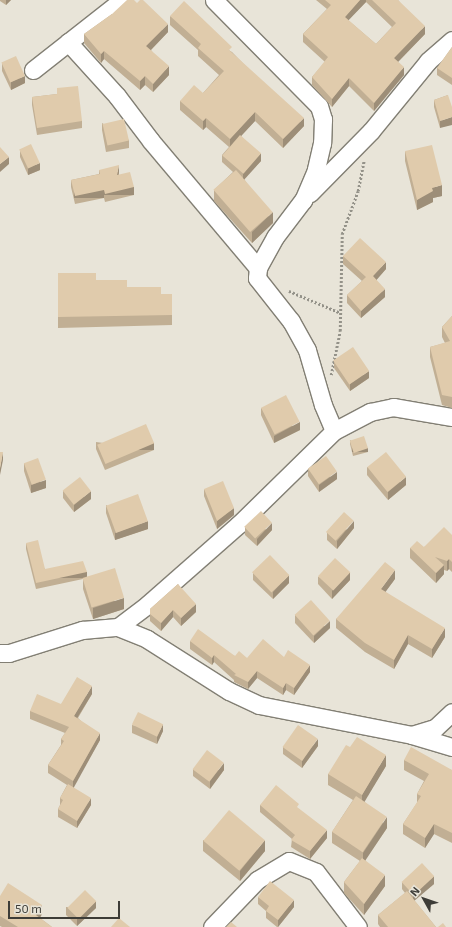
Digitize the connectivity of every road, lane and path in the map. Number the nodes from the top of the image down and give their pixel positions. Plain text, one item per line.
1 (122, 0) edge
2 (214, 0) edge
3 (452, 40) edge
4 (68, 42) junction
5 (33, 70) dead end
6 (370, 131) junction
7 (303, 200) junction
8 (258, 268) junction
9 (286, 288) dead end
10 (341, 313) junction
11 (323, 405) junction
12 (452, 417) edge
13 (334, 431) junction
14 (118, 627) junction
15 (0, 653) edge
16 (452, 712) edge
17 (412, 735) junction
18 (452, 747) edge
19 (212, 927) edge
20 (358, 927) edge

1 - 4 street
2 - 7 street
3 - 6 street
4 - 5 street
4 - 8 street
6 - 7 street
6 - 10 path
7 - 8 street
8 - 11 street
9 - 10 path
10 - 11 path
11 - 13 street
12 - 13 street
13 - 14 street
14 - 15 street
14 - 17 street
16 - 17 street
17 - 18 street
19 - 20 street

